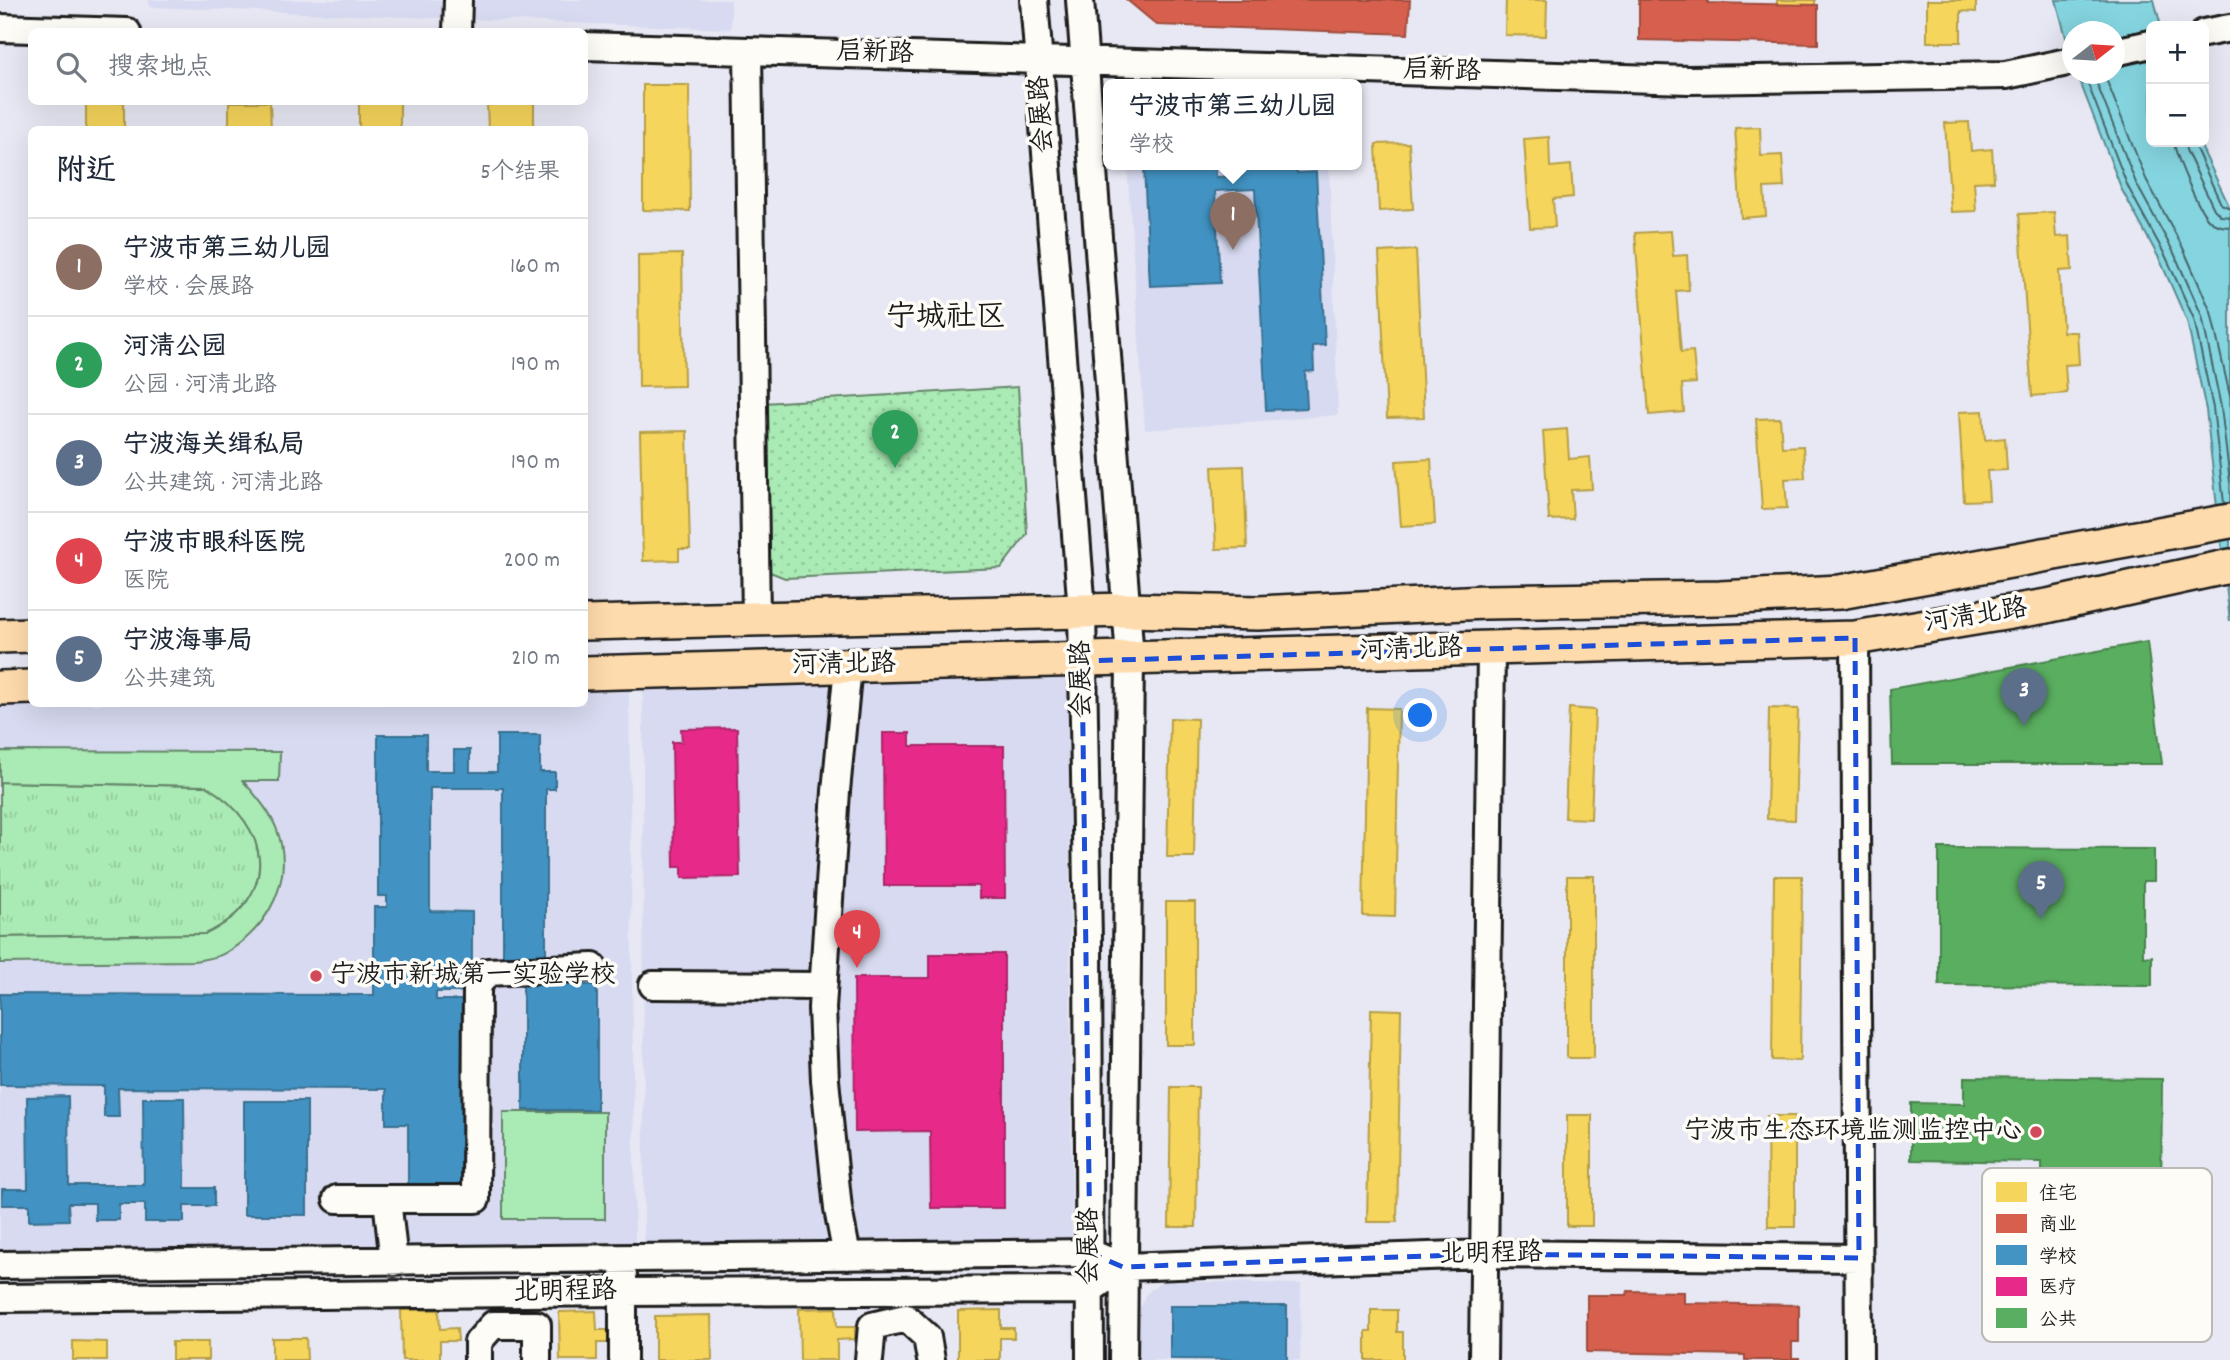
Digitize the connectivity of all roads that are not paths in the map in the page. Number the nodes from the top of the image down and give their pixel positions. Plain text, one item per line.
1 (458, 0) edge
2 (1034, 0) edge
3 (1080, 0) edge
4 (0, 28) edge
5 (457, 28) edge
6 (2230, 28) edge
7 (28, 29) edge
8 (2209, 32) edge
9 (2146, 45) edge
10 (588, 46) edge
11 (2125, 50) edge
12 (748, 51) junction
13 (1039, 59) junction
14 (1084, 61) junction
15 (2062, 63) edge
16 (2220, 523) edge
17 (2223, 567) edge
18 (1127, 610) junction
19 (1082, 611) junction
20 (756, 619) junction
21 (588, 623) edge
22 (28, 635) edge
23 (0, 636) edge
24 (1855, 638) junction
25 (1490, 649) junction
26 (1130, 658) junction
27 (1082, 660) junction
28 (848, 666) junction
29 (588, 673) edge
30 (28, 687) edge
31 (0, 688) edge
32 (593, 967) dead end
33 (653, 985) dead end
34 (823, 986) junction
35 (337, 1199) dead end
36 (387, 1199) junction
37 (1090, 1253) junction
38 (1484, 1254) junction
39 (847, 1256) junction
40 (1859, 1258) junction
41 (623, 1260) junction
42 (394, 1262) junction
43 (0, 1265) edge
44 (1123, 1267) junction
45 (1090, 1290) junction
46 (623, 1292) junction
47 (0, 1298) edge
48 (478, 1360) edge
49 (537, 1360) edge
50 (623, 1360) edge
51 (869, 1360) edge
52 (931, 1360) edge
53 (1090, 1360) edge
54 (1123, 1360) edge
55 (1483, 1360) edge
56 (1859, 1360) edge

1 - 5 street
2 - 13 street, 会展路
3 - 14 street, 会展路
4 - 7 street
6 - 8 street
9 - 11 street
10 - 12 street, 启新路
12 - 13 street, 启新路
12 - 20 street
13 - 14 street, 启新路
13 - 19 street, 会展路
14 - 15 street, 启新路
14 - 18 street, 会展路
16 - 18 main road, 河清北路
17 - 24 main road, 河清北路
18 - 19 main road, 河清北路
18 - 26 street, 会展路
19 - 20 main road, 河清北路
19 - 27 street, 会展路
20 - 21 main road, 河清北路
22 - 23 main road
24 - 25 main road, 河清北路
24 - 40 street
25 - 26 main road, 河清北路
25 - 38 street
26 - 27 main road, 河清北路
26 - 44 street, 会展路
27 - 28 main road, 河清北路
27 - 37 street, 会展路
28 - 29 main road, 河清北路
28 - 34 street
30 - 31 main road
32 - 36 street
33 - 34 street
34 - 39 street
35 - 36 street
36 - 42 street
37 - 39 street, 北明程路
37 - 44 street, 北明程路
37 - 45 street, 会展路
38 - 40 street, 北明程路
38 - 44 street, 北明程路
38 - 55 street
39 - 41 street, 北明程路
40 - 56 street
41 - 42 street, 北明程路
41 - 46 street
42 - 43 street, 北明程路
44 - 45 street
44 - 54 street, 会展路
45 - 46 street, 北明程路
45 - 53 street, 会展路
46 - 47 street, 北明程路
46 - 50 street
48 - 49 street
51 - 52 street

